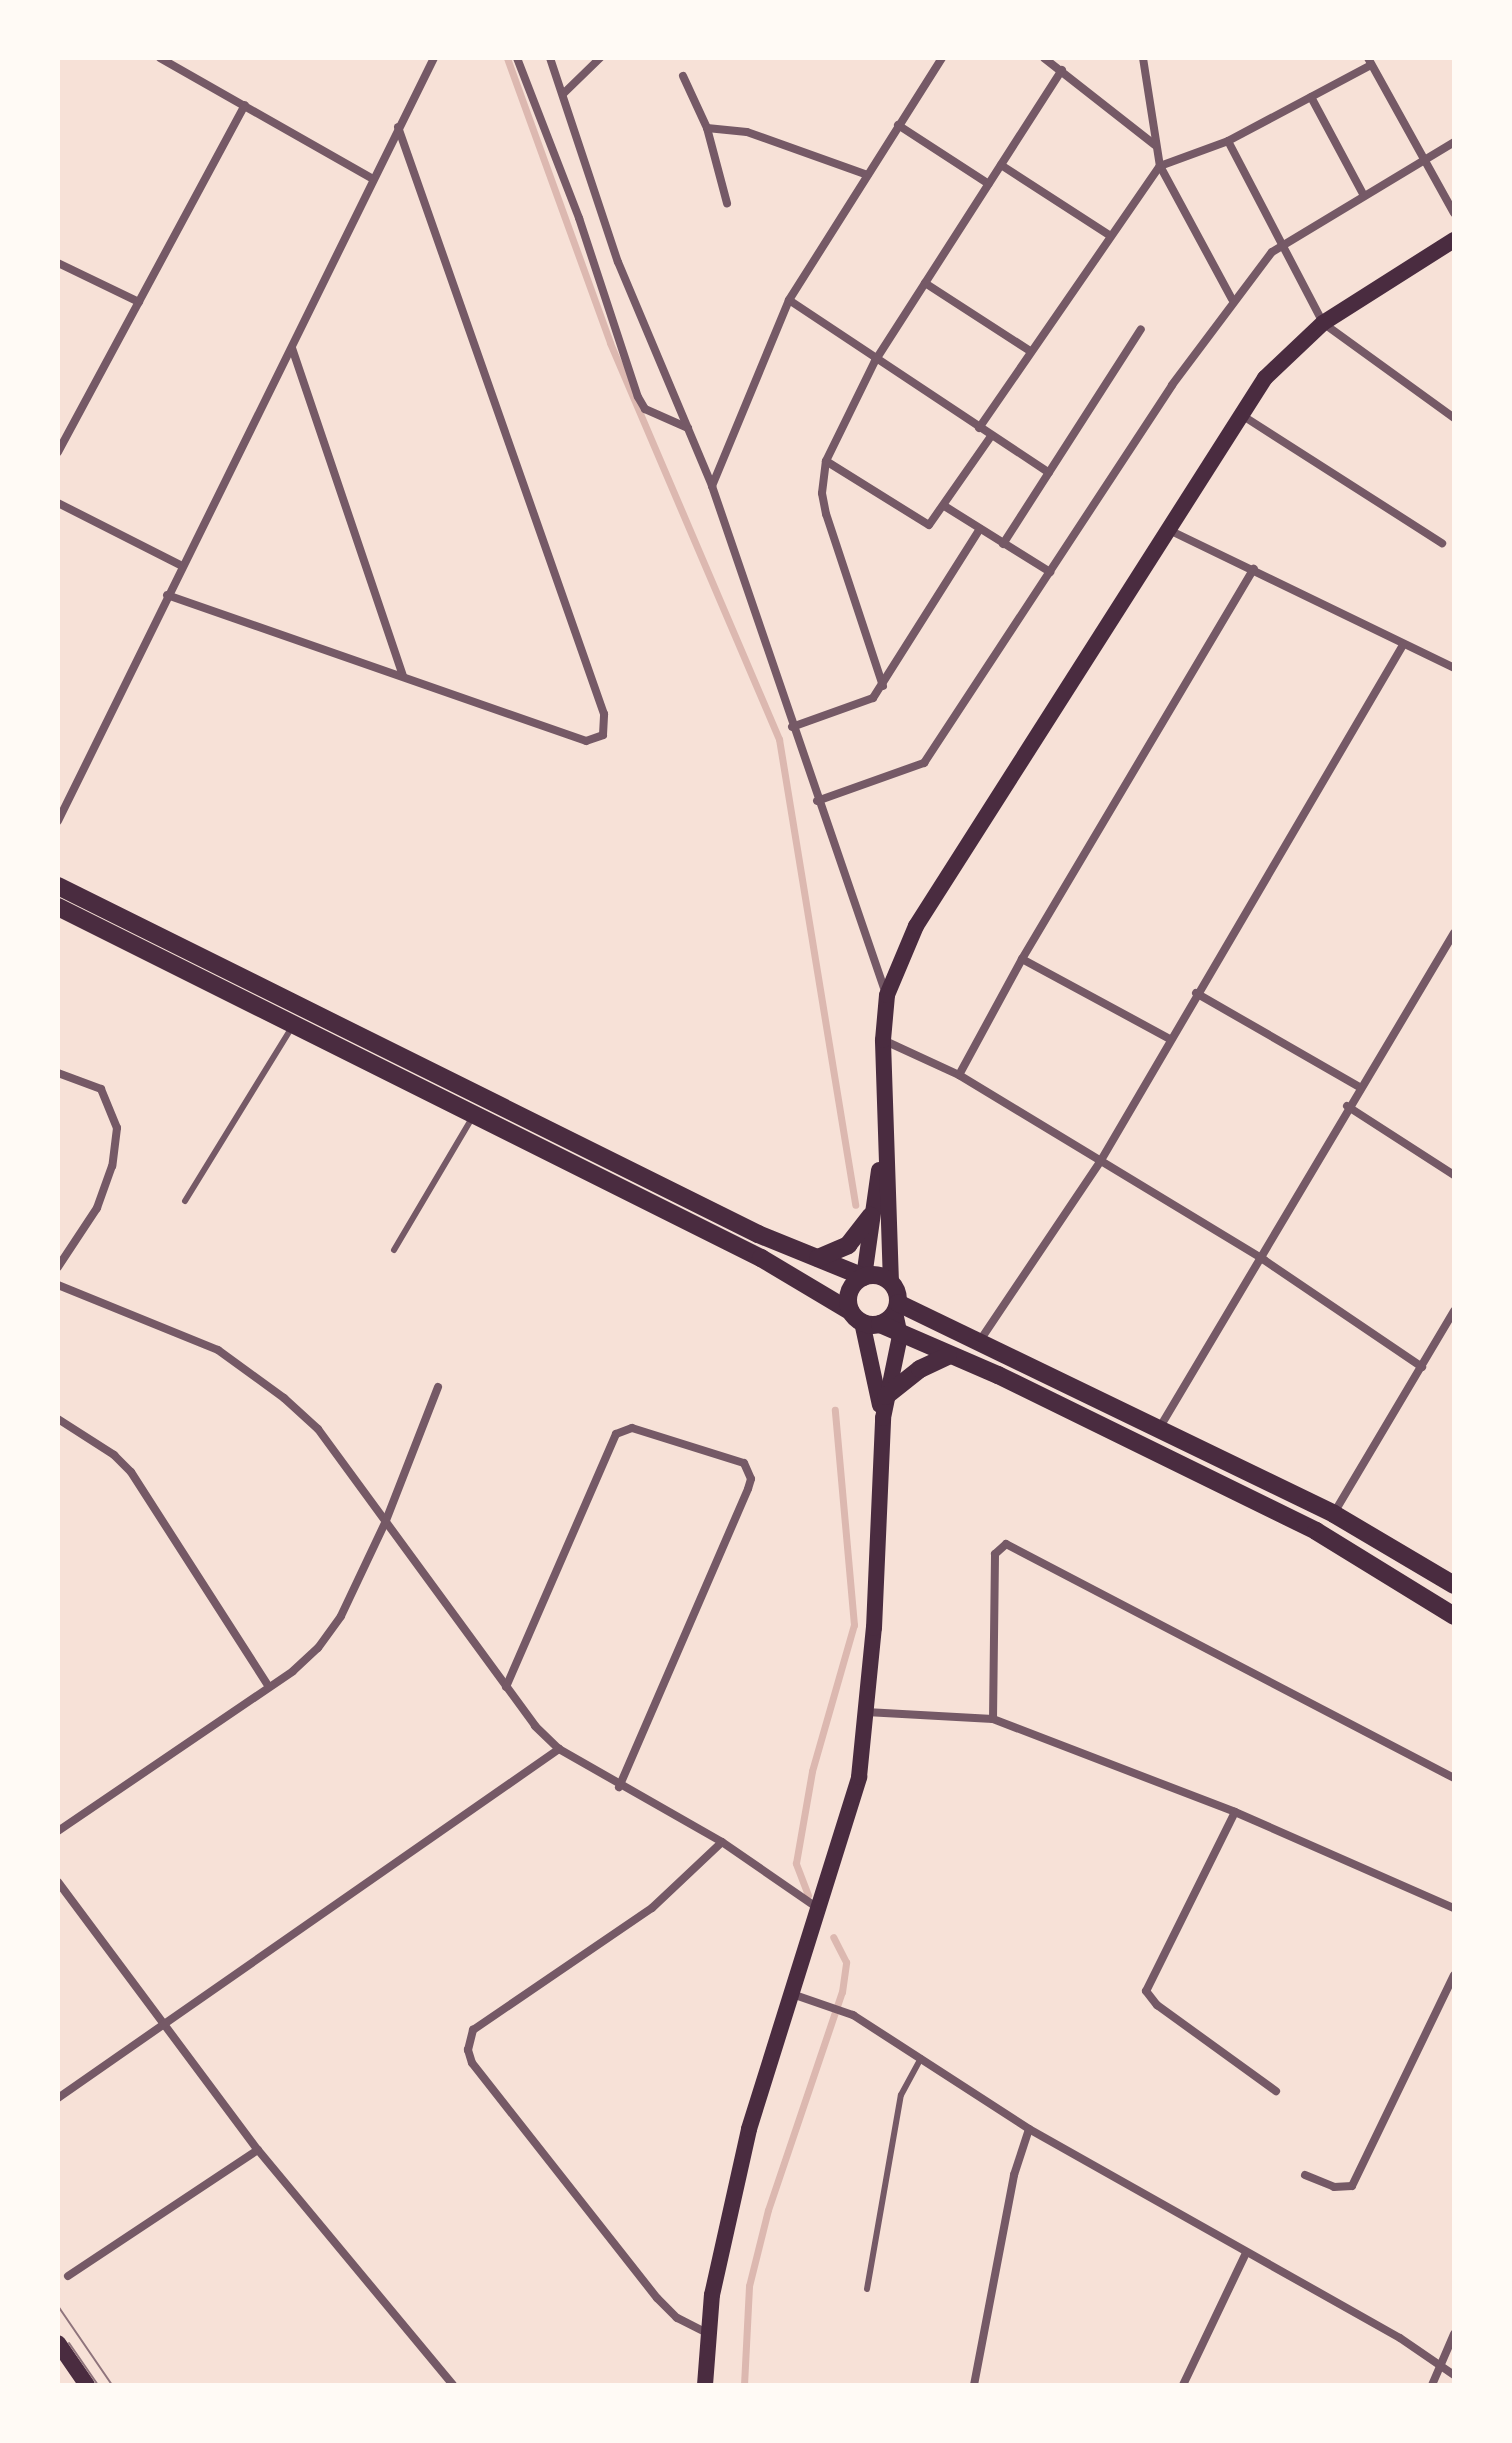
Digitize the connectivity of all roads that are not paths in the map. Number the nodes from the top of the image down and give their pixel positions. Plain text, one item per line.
1 (160, 58) edge
2 (434, 58) edge
3 (517, 58) edge
4 (550, 58) edge
5 (600, 58) edge
6 (1044, 58) edge
7 (1143, 58) edge
8 (937, 60) edge
9 (1370, 62) edge
10 (1062, 70) junction
11 (683, 76) dead end
12 (563, 94) junction
13 (1311, 97) junction
14 (245, 105) junction
15 (898, 125) junction
16 (398, 127) junction
17 (707, 128) junction
18 (1228, 141) junction
19 (1454, 142) edge
20 (1155, 146) junction
21 (1424, 161) junction
22 (1001, 165) junction
23 (1160, 166) junction
24 (868, 175) junction
25 (373, 179) junction
26 (989, 184) junction
27 (1364, 196) junction
28 (727, 203) dead end
29 (1454, 213) edge
30 (1109, 235) junction
31 (1454, 240) edge
32 (1282, 243) junction
33 (58, 263) edge
34 (925, 283) junction
35 (1232, 299) junction
36 (789, 300) junction
37 (139, 302) junction
38 (1323, 323) junction
39 (1141, 329) dead end
40 (292, 348) junction
41 (1030, 351) junction
42 (875, 361) junction
43 (1239, 413) junction
44 (1454, 418) edge
45 (688, 428) junction
46 (979, 428) junction
47 (991, 436) junction
48 (58, 452) edge
49 (826, 461) junction
50 (1049, 473) junction
51 (712, 486) junction
52 (58, 503) edge
53 (946, 507) junction
54 (1167, 528) junction
55 (980, 529) junction
56 (1442, 543) dead end
57 (1003, 544) junction
58 (182, 566) junction
59 (1254, 569) junction
60 (1050, 572) junction
61 (167, 595) junction
62 (1403, 645) junction
63 (1454, 668) edge
64 (403, 675) junction
65 (883, 686) junction
66 (792, 727) junction
67 (817, 801) junction
68 (58, 821) edge
69 (58, 886) edge
70 (58, 907) edge
71 (1454, 933) edge
72 (1022, 959) junction
73 (1196, 993) junction
74 (887, 995) junction
75 (293, 1024) junction
76 (1170, 1039) junction
77 (883, 1040) junction
78 (58, 1073) edge
79 (959, 1075) junction
80 (1358, 1086) junction
81 (1347, 1106) junction
82 (474, 1115) junction
83 (883, 1149) junction
84 (1100, 1162) junction
85 (1454, 1175) edge
86 (185, 1201) dead end
87 (871, 1216) junction
88 (394, 1250) dead end
89 (818, 1258) junction
90 (1264, 1260) junction
91 (58, 1267) edge
92 (864, 1277) junction
93 (891, 1283) junction
94 (58, 1285) edge
95 (897, 1308) junction
96 (1454, 1311) edge
97 (864, 1319) junction
98 (900, 1336) junction
99 (981, 1339) junction
100 (948, 1356) junction
101 (1422, 1367) junction
102 (438, 1387) dead end
103 (886, 1396) junction
104 (883, 1418) junction
105 (58, 1419) edge
106 (1160, 1427) junction
107 (1334, 1514) junction
108 (385, 1523) junction
109 (1454, 1585) edge
110 (1454, 1616) edge
111 (269, 1687) junction
112 (506, 1687) junction
113 (865, 1712) junction
114 (993, 1719) junction
115 (559, 1749) junction
116 (1454, 1778) edge
117 (619, 1787) junction
118 (1235, 1812) junction
119 (58, 1831) edge
120 (722, 1842) junction
121 (58, 1882) edge
122 (1454, 1908) edge
123 (821, 1910) junction
124 (1454, 1975) edge
125 (792, 1994) junction
126 (164, 2026) junction
127 (921, 2058) junction
128 (1276, 2091) dead end
129 (58, 2098) edge
130 (1029, 2129) junction
131 (258, 2150) junction
132 (1305, 2175) dead end
133 (1246, 2253) junction
134 (68, 2276) dead end
135 (867, 2289) dead end
136 (707, 2333) junction
137 (1454, 2334) edge
138 (58, 2343) edge
139 (1440, 2365) junction
140 (1454, 2375) edge
141 (87, 2385) edge
142 (453, 2385) edge
143 (705, 2385) edge
144 (974, 2385) edge
145 (1183, 2385) edge
146 (1432, 2385) edge

1 - 14 street
2 - 16 street
3 - 45 street
4 - 12 street
5 - 12 street
6 - 10 street
7 - 20 street
8 - 15 street
9 - 13 street
9 - 21 street
10 - 20 street
10 - 22 street
11 - 17 street
12 - 45 street
13 - 18 street
13 - 27 street
14 - 25 street
14 - 37 street
15 - 24 street
15 - 26 street
16 - 25 street
16 - 64 street
17 - 24 street
17 - 28 street
18 - 23 street
18 - 32 street
19 - 21 street
20 - 23 street
21 - 27 street
21 - 29 street
22 - 26 street
22 - 30 street
23 - 30 street
23 - 35 street
24 - 36 street
25 - 40 street
26 - 34 street
27 - 32 street
30 - 41 street
31 - 38 main road
32 - 35 street
32 - 38 street
33 - 37 street
34 - 41 street
34 - 42 street
35 - 60 street
36 - 42 street
36 - 51 street
37 - 48 street
38 - 43 main road
38 - 44 street
39 - 50 street
40 - 58 street
40 - 64 street
41 - 46 street
42 - 46 street
42 - 49 street
43 - 54 main road
43 - 56 street
45 - 51 street
46 - 47 street
47 - 50 street
47 - 53 street
49 - 53 street
49 - 65 street
50 - 57 street
51 - 66 street
52 - 58 street
53 - 55 street
54 - 59 street
54 - 74 main road
55 - 57 street
55 - 65 street
57 - 60 street
58 - 61 street
59 - 62 street
59 - 72 street
60 - 67 street
61 - 64 street
61 - 68 street
62 - 63 street
62 - 73 street
65 - 66 street
66 - 67 street
67 - 74 street
69 - 89 highway
70 - 75 highway
71 - 80 street
72 - 76 street
72 - 79 street
73 - 76 street
73 - 80 street
74 - 77 main road
75 - 82 highway
75 - 86 lane
76 - 84 street
77 - 79 street
77 - 83 main road
78 - 91 street
79 - 84 street
80 - 81 street
81 - 85 street
81 - 90 street
82 - 88 lane
82 - 97 highway
83 - 87 main road
83 - 93 main road
84 - 90 street
84 - 99 street
87 - 89 highway
87 - 92 main road
89 - 92 highway
90 - 101 street
90 - 106 street
92 - 93 highway
92 - 97 highway
93 - 95 highway
94 - 108 street
95 - 97 highway
95 - 98 main road
95 - 99 highway
96 - 101 street
97 - 98 highway
97 - 104 main road
98 - 100 highway
98 - 103 main road
99 - 106 highway
100 - 103 highway
100 - 110 highway
101 - 107 street
102 - 108 street
103 - 104 main road
104 - 113 main road
105 - 111 street
106 - 107 highway
107 - 109 highway
108 - 111 street
108 - 112 street
111 - 119 street
112 - 115 street
112 - 117 street
113 - 114 street
113 - 123 main road
114 - 116 street
114 - 118 street
115 - 117 street
115 - 126 street
117 - 120 street
118 - 122 street
118 - 128 street
120 - 123 street
120 - 136 street
121 - 126 street
123 - 125 main road
124 - 132 street
125 - 127 street
125 - 136 main road
126 - 129 street
126 - 131 street
127 - 130 street
127 - 135 lane
130 - 133 street
130 - 144 street
131 - 134 street
131 - 142 street
133 - 139 street
133 - 145 street
136 - 143 main road
137 - 139 street
138 - 141 main road
139 - 140 street
139 - 146 street

